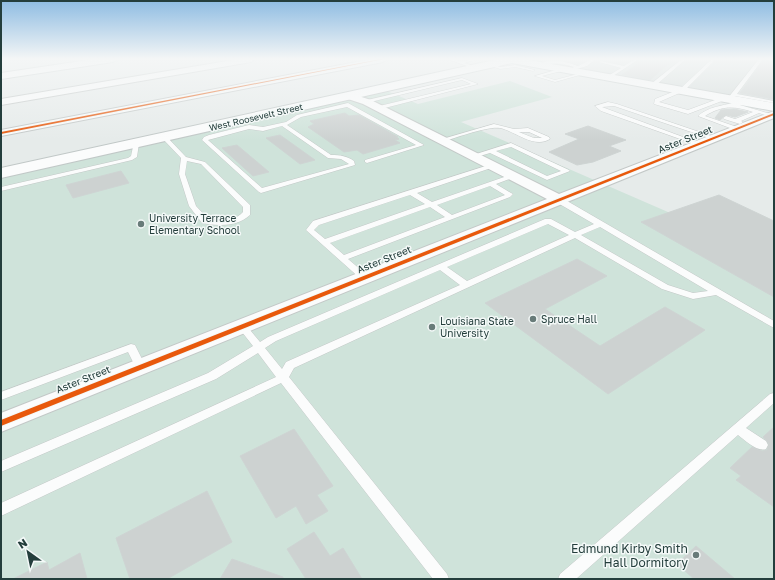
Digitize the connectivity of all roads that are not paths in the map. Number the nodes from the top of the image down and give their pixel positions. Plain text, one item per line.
1 (94, 86) edge
2 (243, 86) edge
3 (409, 86) edge
4 (431, 86) edge
5 (463, 86) edge
6 (659, 86) edge
7 (685, 86) edge
8 (745, 86) edge
9 (682, 90) junction
10 (737, 99) junction
11 (365, 101) junction
12 (1, 102) edge
13 (771, 108) edge
14 (707, 112) junction
15 (716, 115) dead end
16 (737, 123) junction
17 (282, 124) junction
18 (514, 132) dead end
19 (1, 133) edge
20 (164, 137) junction
21 (442, 140) junction
22 (706, 141) junction
23 (136, 143) junction
24 (490, 151) junction
25 (473, 156) junction
26 (184, 158) junction
27 (367, 161) dead end
28 (492, 166) junction
29 (1, 174) edge
30 (513, 176) junction
31 (491, 184) junction
32 (1, 189) edge
33 (411, 192) junction
34 (559, 200) junction
35 (431, 205) junction
36 (452, 218) junction
37 (600, 224) junction
38 (575, 235) junction
39 (325, 242) junction
40 (343, 258) junction
41 (441, 267) junction
42 (365, 278) junction
43 (466, 285) junction
44 (718, 292) junction
45 (774, 325) edge
46 (243, 327) junction
47 (259, 347) junction
48 (141, 367) junction
49 (283, 378) junction
50 (1, 396) edge
51 (774, 397) edge
52 (1, 422) edge
53 (738, 430) junction
54 (762, 445) dead end
55 (1, 467) edge
56 (1, 510) edge
57 (442, 579) edge
58 (565, 579) edge

1 - 12 street
2 - 19 street
3 - 11 main road, West Roosevelt Street
4 - 11 lane
5 - 11 lane
6 - 9 main road
7 - 9 lane
8 - 10 lane
9 - 10 main road
9 - 10 lane
10 - 13 main road
10 - 14 lane
11 - 17 lane
11 - 20 main road, West Roosevelt Street
11 - 21 street
11 - 27 lane
13 - 16 street, Aster Street
14 - 15 lane
14 - 16 lane
16 - 22 street, Aster Street
17 - 17 lane
18 - 21 lane
20 - 23 main road, West Roosevelt Street
20 - 26 lane
21 - 25 street
22 - 22 lane
22 - 34 street, Aster Street
23 - 29 main road, West Roosevelt Street
23 - 32 lane
24 - 24 lane
24 - 25 lane
25 - 28 street
26 - 26 lane
28 - 30 street
28 - 33 lane
30 - 31 lane
30 - 34 street
31 - 35 lane
31 - 36 lane
33 - 35 lane
33 - 39 lane
34 - 37 lane
34 - 42 street, Aster Street
35 - 36 lane
35 - 39 lane
36 - 40 lane
37 - 38 lane
37 - 44 lane
38 - 41 lane
38 - 43 lane
38 - 44 lane
39 - 40 lane
40 - 42 lane
41 - 43 lane
41 - 47 lane
42 - 46 street, Aster Street
43 - 49 lane
44 - 45 lane
46 - 47 lane
46 - 48 street, Aster Street
47 - 49 lane
47 - 55 lane
48 - 50 lane
48 - 52 street, Aster Street
49 - 56 lane
49 - 57 lane
51 - 53 lane
53 - 54 lane
53 - 58 lane

